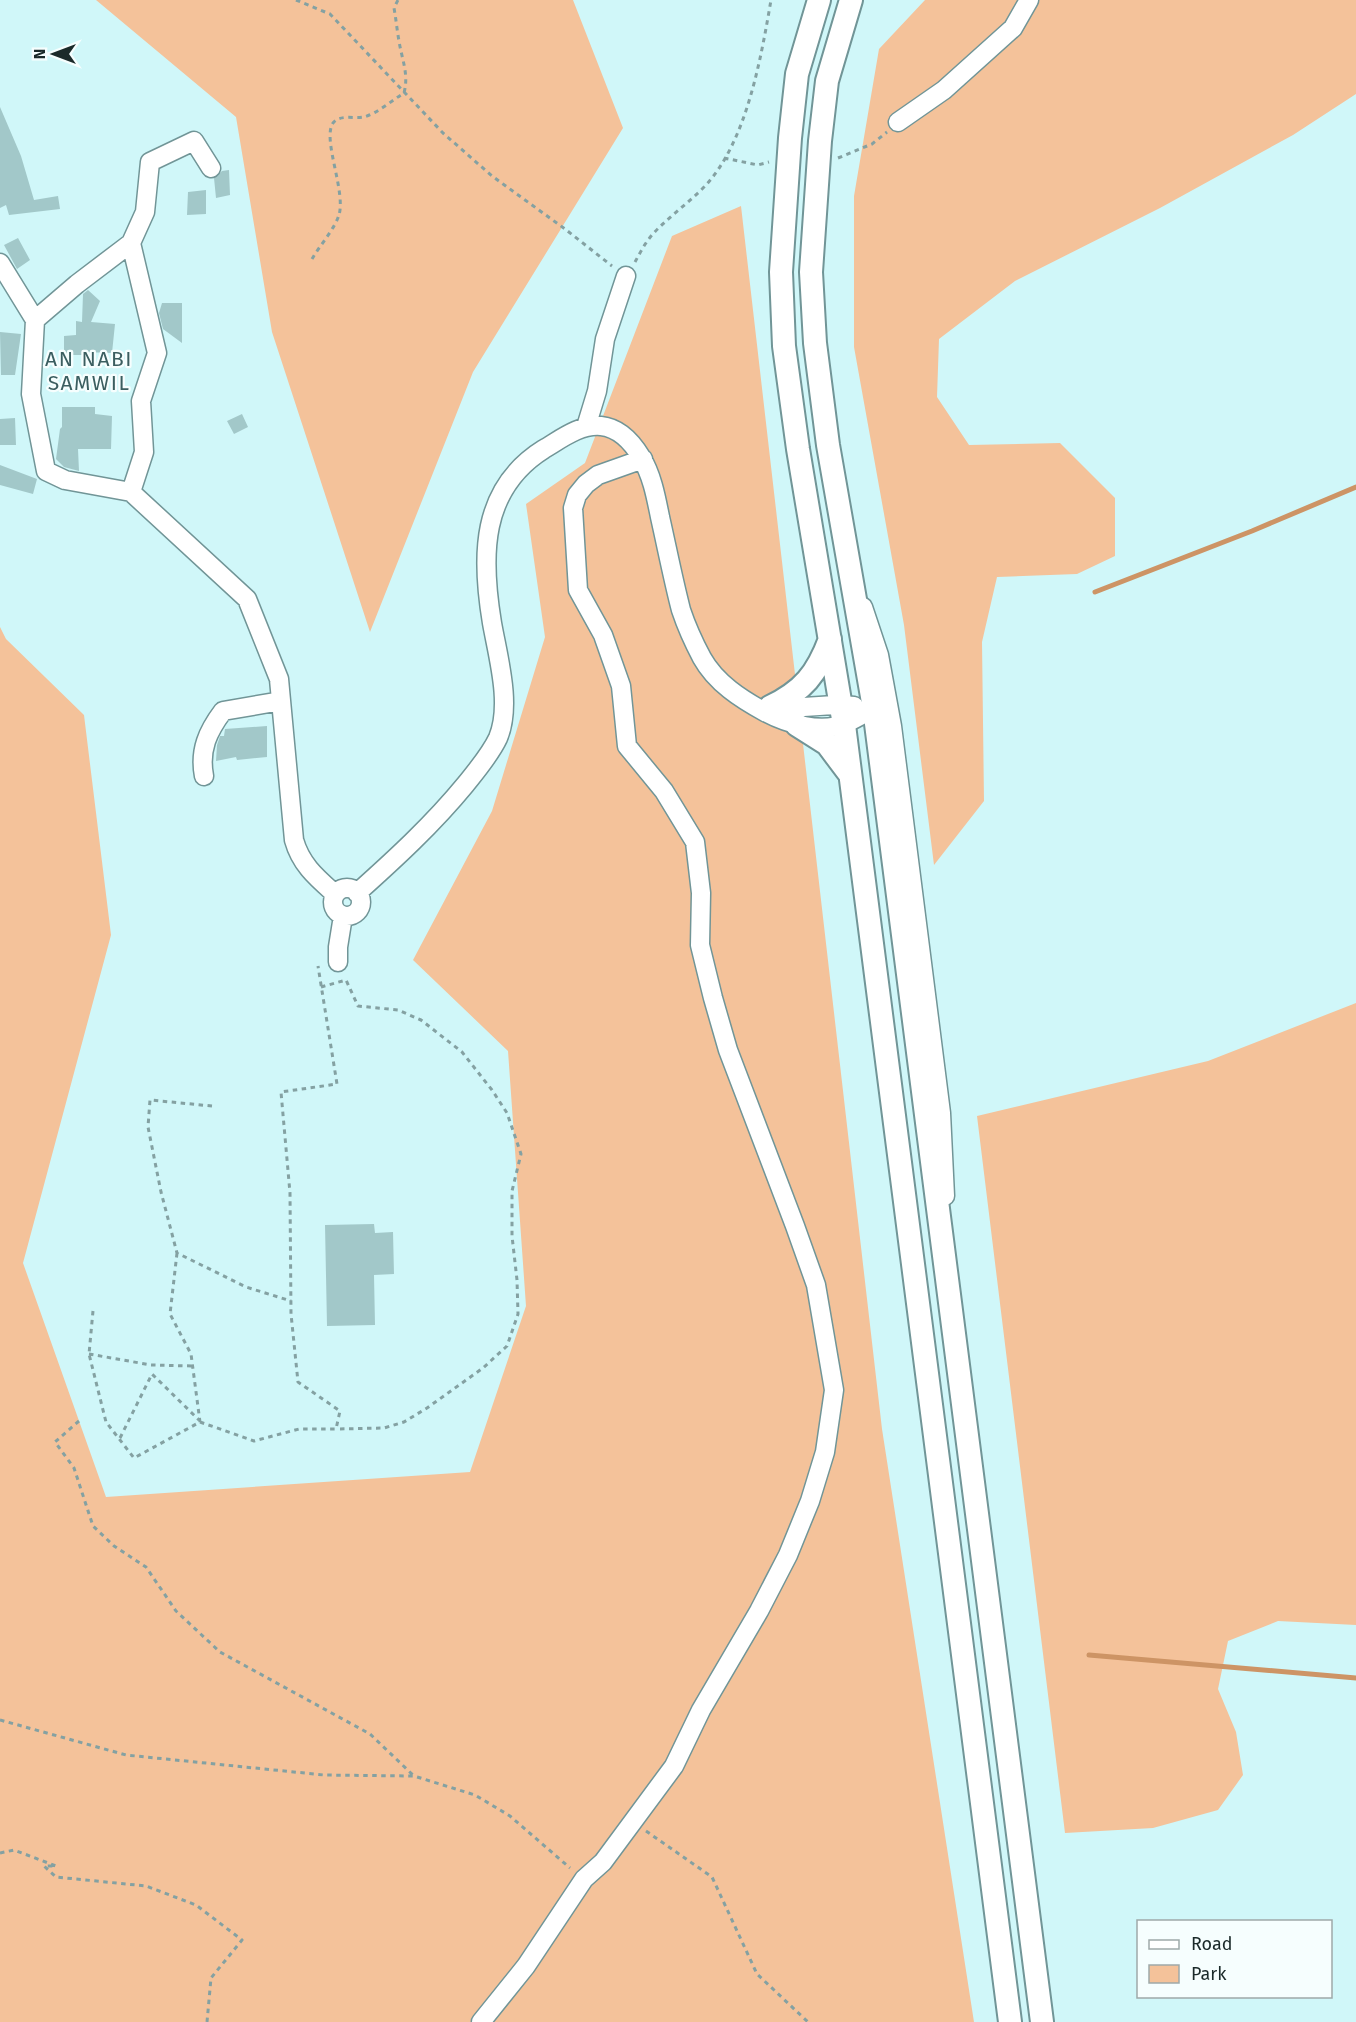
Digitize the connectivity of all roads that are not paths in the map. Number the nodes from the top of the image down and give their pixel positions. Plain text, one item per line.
1 (819, 0) edge
2 (851, 0) edge
3 (1029, 0) edge
4 (898, 122) dead end
5 (211, 168) dead end
6 (131, 243) junction
7 (0, 264) edge
8 (626, 276) road end
9 (35, 320) junction
10 (586, 427) junction
11 (643, 459) junction
12 (131, 492) junction
13 (850, 569) junction
14 (830, 639) junction
15 (281, 701) junction
16 (759, 705) junction
17 (874, 708) junction
18 (842, 715) junction
19 (797, 725) junction
20 (204, 776) dead end
21 (851, 778) junction
22 (357, 893) junction
23 (335, 894) junction
24 (344, 916) junction
25 (338, 962) dead end
26 (944, 1252) junction
27 (481, 2022) edge
28 (1010, 2022) edge
29 (1042, 2022) edge

1 - 14 main road
2 - 13 main road
3 - 4 street
5 - 6 street
6 - 9 street
6 - 12 street
7 - 9 street
8 - 10 street
9 - 12 street
10 - 11 street
10 - 22 street
11 - 16 street
11 - 27 street
12 - 15 street
13 - 17 main road
13 - 26 street
14 - 16 main road
14 - 18 main road
15 - 20 street
15 - 23 street
16 - 18 street
16 - 19 street
17 - 18 street
17 - 26 main road
18 - 19 street
18 - 21 main road
19 - 21 main road
21 - 28 main road
22 - 23 street
22 - 24 street
23 - 24 street
24 - 25 street
26 - 29 main road

